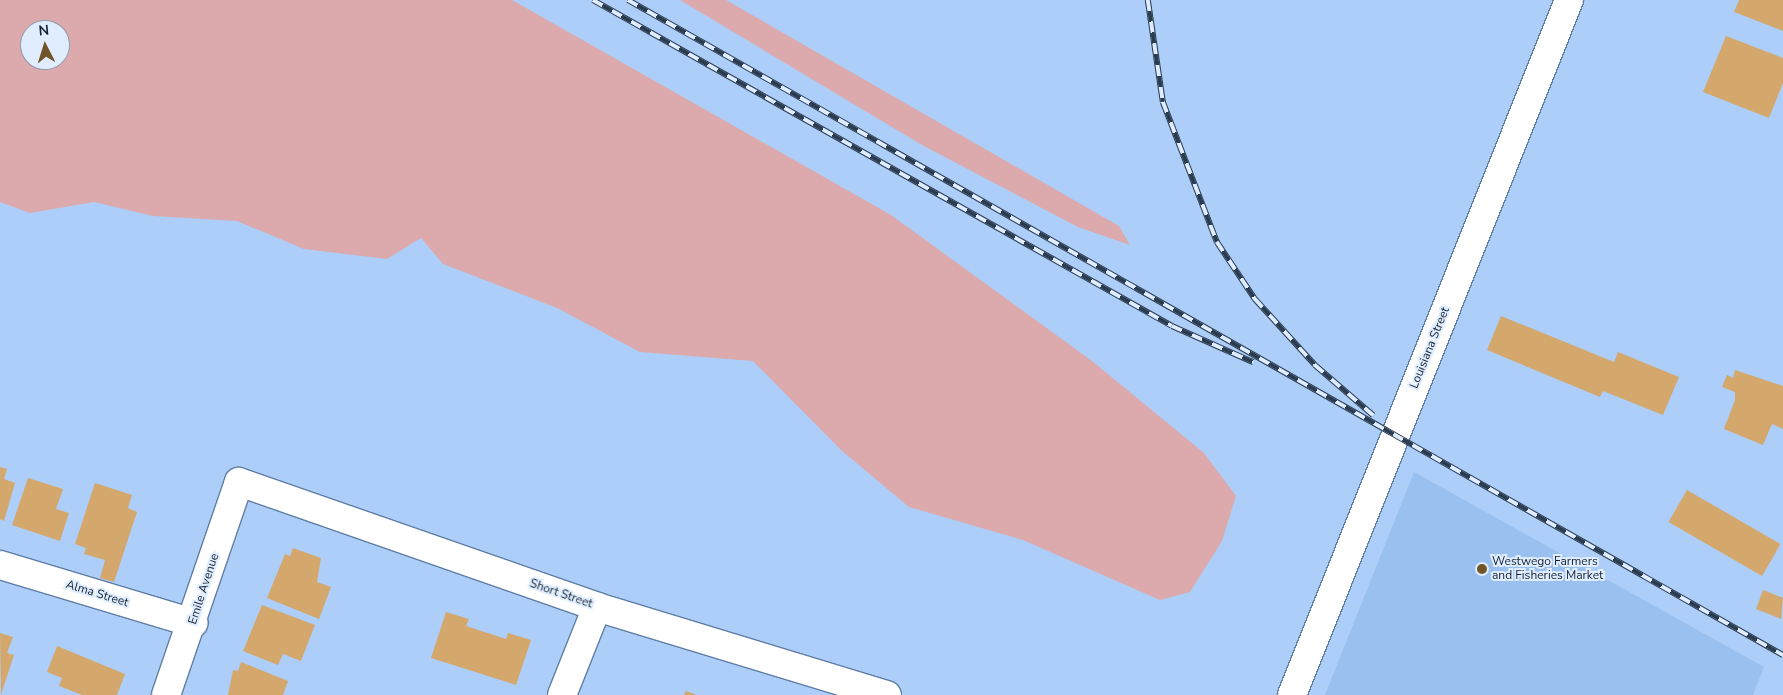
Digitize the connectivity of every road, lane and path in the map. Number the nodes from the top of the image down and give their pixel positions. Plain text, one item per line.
1 (1569, 0) edge
2 (239, 482) joint
3 (0, 565) edge
4 (597, 607) junction
5 (193, 623) junction
6 (166, 695) edge
7 (562, 695) edge
8 (887, 695) edge
9 (1292, 695) edge

1 - 9 street, Louisiana Street
2 - 4 street, Short Street
2 - 5 street, Emile Avenue
3 - 5 street, Alma Street
4 - 7 street
4 - 8 street, Short Street
5 - 6 street, Emile Avenue

